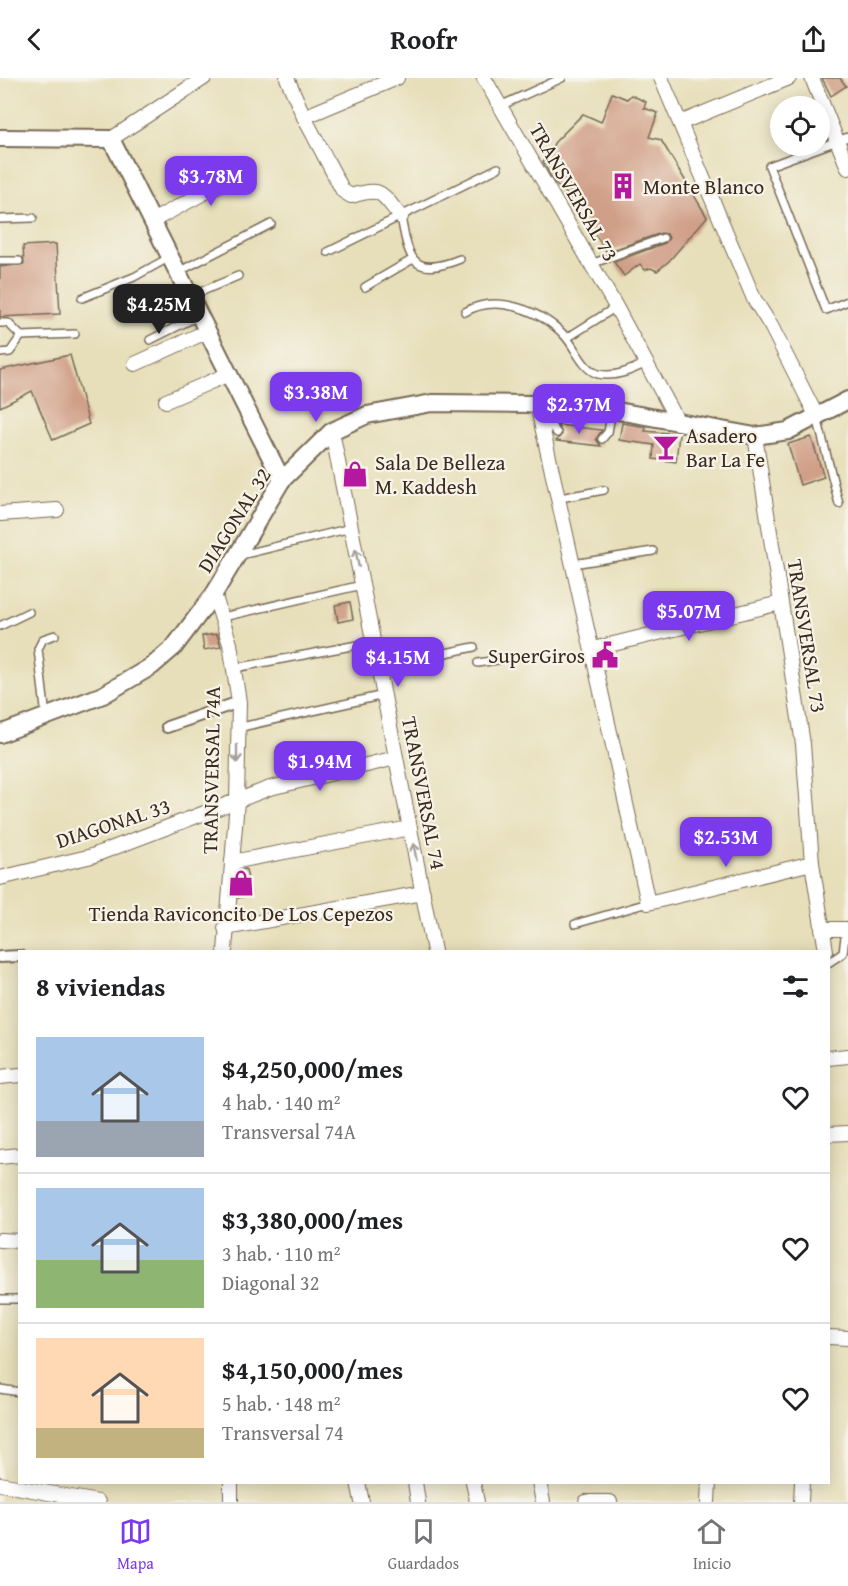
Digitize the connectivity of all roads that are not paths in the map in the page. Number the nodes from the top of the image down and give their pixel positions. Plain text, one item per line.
1 (204, 78) edge
2 (287, 78) edge
3 (397, 78) edge
4 (484, 78) edge
5 (562, 78) edge
6 (661, 78) edge
7 (789, 78) edge
8 (812, 78) edge
9 (500, 106) junction
10 (304, 117) junction
11 (680, 123) junction
12 (0, 138) edge
13 (111, 139) junction
14 (843, 140) edge
15 (498, 168) dead end
16 (848, 168) edge
17 (246, 170) dead end
18 (401, 217) junction
19 (33, 218) dead end
20 (0, 219) edge
21 (152, 221) junction
22 (271, 224) dead end
23 (663, 238) dead end
24 (328, 252) dead end
25 (413, 259) junction
26 (460, 260) dead end
27 (0, 261) edge
28 (19, 261) dead end
29 (174, 264) junction
30 (591, 264) junction
31 (238, 276) dead end
32 (365, 287) dead end
33 (190, 296) junction
34 (82, 298) dead end
35 (848, 301) edge
36 (616, 307) junction
37 (465, 312) dead end
38 (200, 315) junction
39 (0, 323) edge
40 (208, 331) junction
41 (75, 334) dead end
42 (21, 336) junction
43 (567, 338) junction
44 (150, 340) dead end
45 (0, 353) edge
46 (646, 363) junction
47 (135, 364) dead end
48 (229, 374) junction
49 (848, 400) edge
50 (166, 402) dead end
51 (542, 405) junction
52 (612, 410) junction
53 (817, 417) junction
54 (678, 422) junction
55 (332, 431) junction
56 (557, 433) dead end
57 (755, 436) junction
58 (602, 439) dead end
59 (282, 480) junction
60 (604, 490) dead end
61 (560, 498) junction
62 (839, 504) dead end
63 (57, 510) dead end
64 (0, 514) edge
65 (351, 528) junction
66 (653, 551) dead end
67 (236, 556) junction
68 (573, 564) junction
69 (362, 585) junction
70 (214, 594) junction
71 (780, 603) junction
72 (29, 612) dead end
73 (223, 617) junction
74 (0, 626) edge
75 (55, 635) dead end
76 (373, 642) junction
77 (474, 647) dead end
78 (593, 650) junction
79 (436, 656) dead end
80 (517, 657) dead end
81 (478, 663) dead end
82 (235, 668) junction
83 (384, 694) junction
84 (239, 702) junction
85 (46, 719) junction
86 (167, 727) dead end
87 (237, 728) junction
88 (0, 734) edge
89 (396, 758) junction
90 (237, 801) junction
91 (410, 828) junction
92 (232, 862) junction
93 (812, 863) junction
94 (0, 878) edge
95 (423, 893) junction
96 (648, 903) junction
97 (574, 924) dead end
98 (225, 928) junction
99 (822, 929) junction
100 (847, 929) edge
101 (225, 950) edge
102 (434, 950) edge
103 (825, 950) edge
104 (18, 956) edge
105 (0, 957) edge
106 (830, 962) edge
107 (848, 1056) edge
108 (830, 1058) edge
109 (18, 1075) edge
110 (0, 1077) edge
111 (848, 1133) edge
112 (830, 1134) edge
113 (18, 1155) edge
114 (0, 1157) edge
115 (0, 1240) edge
116 (18, 1241) edge
117 (0, 1299) edge
118 (18, 1299) edge
119 (830, 1337) edge
120 (848, 1338) edge
121 (0, 1389) edge
122 (18, 1392) edge
123 (0, 1484) edge
124 (231, 1484) edge
125 (358, 1484) edge
126 (415, 1484) edge
127 (473, 1484) edge
128 (539, 1484) edge
129 (709, 1484) edge
130 (802, 1484) edge
131 (98, 1502) edge
132 (231, 1502) edge
133 (362, 1502) edge
134 (418, 1502) edge
135 (477, 1502) edge
136 (543, 1502) edge
137 (586, 1502) edge
138 (610, 1502) edge
139 (708, 1502) edge
140 (801, 1502) edge

1 - 13 street
2 - 10 street
3 - 10 street
4 - 9 street, TRANSVERSAL 73
5 - 9 lane
6 - 11 street
7 - 11 street
8 - 14 street
9 - 30 street, TRANSVERSAL 73
10 - 18 street
11 - 53 street
12 - 13 street
13 - 21 street
14 - 16 street
14 - 35 lane
15 - 18 lane
17 - 21 street
18 - 24 lane
18 - 25 lane
19 - 20 lane
21 - 29 street
22 - 29 lane
23 - 30 lane
25 - 26 lane
25 - 32 lane
27 - 28 lane
29 - 33 street
29 - 34 lane
30 - 36 street, TRANSVERSAL 73
31 - 33 lane
33 - 38 street
36 - 43 lane
36 - 46 street, TRANSVERSAL 73
37 - 43 lane
38 - 40 street
38 - 44 lane
39 - 42 lane
40 - 47 street
40 - 48 street
41 - 42 lane
42 - 45 lane
43 - 46 lane
46 - 54 street, TRANSVERSAL 73
48 - 50 street
48 - 59 street
49 - 53 street, DIAGONAL 32
51 - 52 street, DIAGONAL 32
51 - 55 street, DIAGONAL 32
51 - 56 lane
51 - 61 street
52 - 54 street, DIAGONAL 32
52 - 58 lane
53 - 57 street, DIAGONAL 32
53 - 62 lane
54 - 57 street, DIAGONAL 32
55 - 59 street, DIAGONAL 32
55 - 65 street, TRANSVERSAL 74
57 - 71 street, TRANSVERSAL 73
59 - 67 street, DIAGONAL 32
60 - 61 lane
61 - 68 street
63 - 64 street
65 - 67 lane
69 -> 65 street, TRANSVERSAL 74
66 - 68 lane
67 - 70 street, DIAGONAL 32
68 - 78 street
69 - 73 lane
69 - 76 street, TRANSVERSAL 74
70 - 73 street, TRANSVERSAL 74A
70 - 85 street, DIAGONAL 32
71 - 78 street
71 - 93 street, TRANSVERSAL 73
72 - 74 lane
73 - 82 street, TRANSVERSAL 74A
75 - 85 lane
76 - 82 lane
76 - 83 street, TRANSVERSAL 74
77 - 79 lane
78 - 96 street
80 - 81 lane
82 - 84 street, TRANSVERSAL 74A
83 - 87 lane
83 - 89 street, TRANSVERSAL 74
84 - 86 street
84 - 87 street, TRANSVERSAL 74A
85 - 88 street, DIAGONAL 32
87 -> 90 street, TRANSVERSAL 74A
89 - 90 street, DIAGONAL 33
89 - 91 street, TRANSVERSAL 74
90 - 92 street, TRANSVERSAL 74A
90 - 94 street, DIAGONAL 33
91 - 92 street
95 -> 91 street, TRANSVERSAL 74
92 - 98 street, TRANSVERSAL 74A
93 - 96 street
93 - 99 street, TRANSVERSAL 73
95 - 98 street
95 - 102 street, TRANSVERSAL 74
96 - 97 lane
98 - 101 street, TRANSVERSAL 74A
99 - 100 street
99 - 103 street, TRANSVERSAL 73
100 - 106 lane
104 - 105 street
107 - 108 street
109 - 110 street
111 - 112 street
113 - 114 street
115 - 116 street
117 - 118 lane
119 - 120 street
121 - 122 lane
123 - 131 street
124 - 132 street
125 - 133 street
126 - 134 street
127 - 135 street
128 - 136 street
129 - 139 street
130 - 140 street
137 - 138 street

